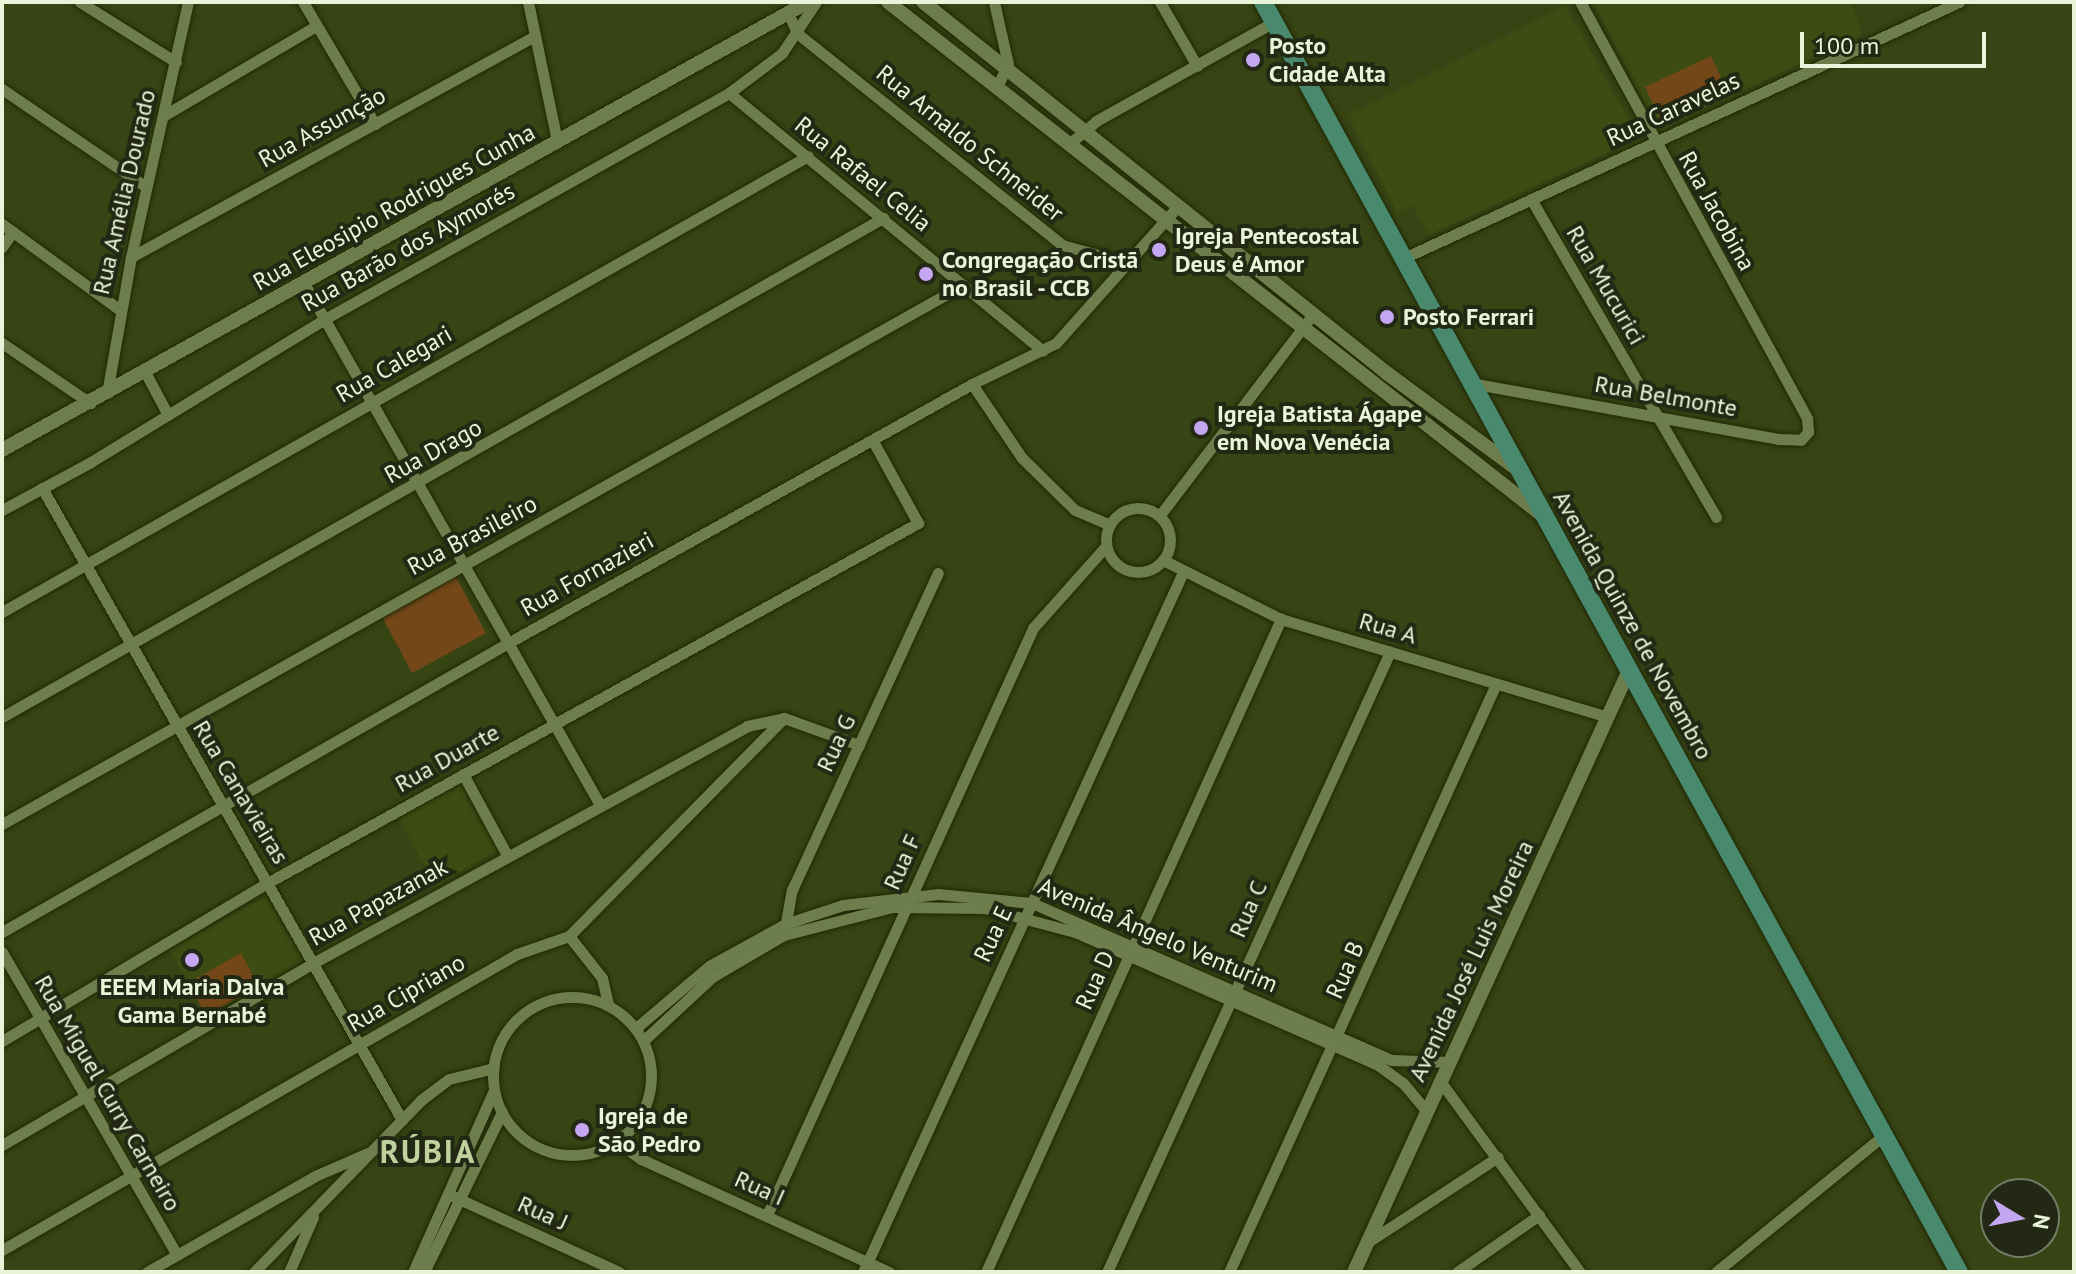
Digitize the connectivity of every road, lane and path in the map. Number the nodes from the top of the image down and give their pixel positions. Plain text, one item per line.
1 (80, 2) edge
2 (188, 2) edge
3 (303, 2) edge
4 (528, 2) edge
5 (808, 2) edge
6 (816, 2) edge
7 (888, 2) edge
8 (923, 2) edge
9 (994, 2) edge
10 (1160, 2) edge
11 (1263, 2) edge
12 (1580, 2) edge
13 (1959, 2) edge
14 (788, 13) junction
15 (1274, 22) junction
16 (316, 26) junction
17 (798, 34) junction
18 (534, 36) junction
19 (176, 62) junction
20 (1197, 66) junction
21 (1008, 69) junction
22 (997, 87) junction
23 (2, 89) edge
24 (729, 93) junction
25 (163, 116) junction
26 (375, 124) junction
27 (1085, 130) junction
28 (557, 141) junction
29 (1655, 142) junction
30 (1069, 144) junction
31 (808, 156) junction
32 (146, 187) junction
33 (1531, 199) junction
34 (1178, 206) junction
35 (883, 218) junction
36 (1164, 222) junction
37 (2, 224) edge
38 (13, 231) junction
39 (2, 247) edge
40 (131, 257) junction
41 (1406, 257) junction
42 (1127, 263) junction
43 (304, 283) junction
44 (963, 285) junction
45 (120, 310) junction
46 (1313, 314) junction
47 (323, 320) junction
48 (1302, 329) junction
49 (2, 343) edge
50 (1043, 351) junction
51 (144, 370) junction
52 (972, 384) junction
53 (1476, 384) junction
54 (107, 393) junction
55 (1796, 397) joint
56 (371, 402) junction
57 (90, 403) junction
58 (168, 415) junction
59 (1655, 418) junction
60 (873, 441) junction
61 (2, 450) edge
62 (1523, 473) junction
63 (419, 485) junction
64 (42, 488) junction
65 (2, 510) edge
66 (1160, 515) junction
67 (1716, 517) dead end
68 (1548, 519) junction
69 (1110, 525) junction
70 (1106, 546) junction
71 (1163, 560) junction
72 (464, 563) junction
73 (85, 565) junction
74 (1183, 572) junction
75 (938, 573) dead end
76 (2, 612) edge
77 (1281, 619) junction
78 (508, 643) junction
79 (129, 645) junction
80 (1390, 652) junction
81 (1630, 668) junction
82 (1496, 684) junction
83 (2, 717) edge
84 (1608, 717) junction
85 (784, 718) junction
86 (174, 723) junction
87 (554, 725) junction
88 (859, 745) junction
89 (463, 774) junction
90 (223, 803) junction
91 (600, 805) junction
92 (2, 824) edge
93 (507, 855) junction
94 (269, 882) junction
95 (912, 894) junction
96 (1032, 903) junction
97 (907, 906) junction
98 (1026, 915) junction
99 (785, 929) junction
100 (2, 932) edge
101 (569, 936) junction
102 (1132, 950) junction
103 (2, 952) edge
104 (315, 962) junction
105 (1234, 996) junction
106 (608, 1005) junction
107 (39, 1019) junction
108 (636, 1028) junction
109 (2, 1041) edge
110 (643, 1041) junction
111 (1337, 1041) junction
112 (361, 1045) junction
113 (1450, 1062) junction
114 (494, 1068) junction
115 (1440, 1081) junction
116 (495, 1089) junction
117 (86, 1097) junction
118 (1426, 1110) junction
119 (502, 1112) junction
120 (402, 1120) junction
121 (1885, 1134) junction
122 (616, 1141) junction
123 (2, 1145) edge
124 (375, 1150) junction
125 (1498, 1157) junction
126 (129, 1176) junction
127 (452, 1196) junction
128 (316, 1210) junction
129 (767, 1215) junction
130 (1539, 1215) junction
131 (1368, 1242) junction
132 (2, 1250) edge
133 (177, 1255) junction
134 (865, 1268) edge
135 (147, 1272) edge
136 (254, 1272) edge
137 (289, 1272) edge
138 (413, 1272) edge
139 (424, 1272) edge
140 (619, 1272) edge
141 (889, 1272) edge
142 (986, 1272) edge
143 (1107, 1272) edge
144 (1229, 1272) edge
145 (1354, 1272) edge
146 (1457, 1272) edge
147 (1580, 1272) edge
148 (1716, 1272) edge
149 (1959, 1272) edge

1 - 19 street
2 - 19 street, Rua Amélia Dourado
3 - 16 street
4 - 18 street
5 - 14 street, Rua Eleosipio Rodrigues Cunha
6 - 17 street, Rua Barão dos Aymorés
7 - 22 street
8 - 21 street
9 - 21 street
10 - 20 street
11 - 15 main road, Avenida Quinze de Novembro
12 - 29 street, Rua Jacobina
13 - 29 street, Rua Caravelas
14 - 17 street
14 - 28 street, Rua Eleosipio Rodrigues Cunha
15 - 20 street
15 - 41 main road, Avenida Quinze de Novembro
16 - 25 street
16 - 26 street
17 - 24 street, Rua Barão dos Aymorés
17 - 42 street, Rua Arnaldo Schneider
18 - 26 street, Rua Assunção
18 - 28 street
19 - 25 street, Rua Amélia Dourado
20 - 27 street
21 - 22 street
21 - 27 street
22 - 30 street
23 - 32 street
24 - 31 street, Rua Rafael Celia
24 - 47 street, Rua Barão dos Aymorés
25 - 32 street, Rua Amélia Dourado
26 - 40 street, Rua Assunção
27 - 30 street
27 - 34 street
28 - 43 street, Rua Eleosipio Rodrigues Cunha
29 - 33 street, Rua Caravelas
29 - 55 street, Rua Jacobina
30 - 36 street
31 - 35 street, Rua Rafael Celia
31 - 56 street, Rua Calegari
32 - 40 street, Rua Amélia Dourado
33 - 41 street, Rua Caravelas
33 - 59 street, Rua Mucurici
34 - 36 street, Rua Fornazieri
34 - 46 street
35 - 44 street, Rua Rafael Celia
35 - 63 street, Rua Drago
36 - 42 street, Rua Fornazieri
36 - 48 street
37 - 38 street
38 - 39 street
38 - 45 street
40 - 45 street, Rua Amélia Dourado
41 - 53 main road, Avenida Quinze de Novembro
42 - 50 street, Rua Fornazieri
43 - 47 street
43 - 51 street, Rua Eleosipio Rodrigues Cunha
44 - 50 street, Rua Rafael Celia
44 - 72 street, Rua Brasileiro
45 - 54 street, Rua Amélia Dourado
46 - 48 street
46 - 62 street
47 - 56 street
47 - 58 street, Rua Barão dos Aymorés
48 - 66 street
48 - 68 street
49 - 57 street
50 - 52 street, Rua Fornazieri
51 - 54 street, Rua Eleosipio Rodrigues Cunha
51 - 58 street
52 - 60 street, Rua Fornazieri
52 - 69 street
53 - 59 street, Rua Belmonte
53 - 62 main road, Avenida Quinze de Novembro
54 - 57 street, Rua Eleosipio Rodrigues Cunha
55 - 59 street, Rua Belmonte
56 - 63 street
56 - 73 street, Rua Calegari
57 - 61 street, Rua Eleosipio Rodrigues Cunha
58 - 64 street, Rua Barão dos Aymorés
59 - 67 street, Rua Mucurici
60 - 78 street, Rua Fornazieri
60 - 87 street, Rua Duarte
62 - 68 main road, Avenida Quinze de Novembro
63 - 72 street
63 - 79 street, Rua Drago
64 - 65 street, Rua Barão dos Aymorés
64 - 73 street, Rua Canavieiras
66 - 69 street
66 - 71 street
68 - 81 main road, Avenida Quinze de Novembro
69 - 70 street
70 - 71 street
70 - 95 street, Rua F
71 - 74 street, Rua A
72 - 78 street
72 - 86 street, Rua Brasileiro
73 - 76 street, Rua Calegari
73 - 79 street, Rua Canavieiras
74 - 77 street, Rua A
74 - 96 street, Rua E
75 - 88 street, Rua G
77 - 80 street, Rua A
77 - 102 street, Rua D
78 - 87 street
78 - 90 street, Rua Fornazieri
79 - 83 street, Rua Drago
79 - 86 street, Rua Canavieiras
80 - 82 street, Rua A
80 - 105 street, Rua C
81 - 84 street, Avenida José Luis Moreira
81 - 121 main road, Avenida Quinze de Novembro
82 - 84 street, Rua A
82 - 111 street, Rua B
84 - 113 street, Avenida José Luis Moreira
85 - 88 street
85 - 91 street, Rua Papazanak
85 - 101 street, Rua Cipriano
86 - 90 street, Rua Canavieiras
86 - 92 street, Rua Brasileiro
87 - 89 street, Rua Duarte
87 - 91 street
88 - 99 street, Rua G
89 - 93 street
89 - 94 street, Rua Duarte
90 - 94 street, Rua Canavieiras
90 - 100 street, Rua Fornazieri
91 - 93 street, Rua Papazanak
93 - 104 street, Rua Papazanak
94 - 104 street, Rua Canavieiras
94 - 107 street, Rua Duarte
95 - 96 street, Avenida Ângelo Venturim
95 - 97 street, Rua F
95 - 99 street, Avenida Ângelo Venturim
96 - 98 street, Rua E
96 - 102 street, Avenida Ângelo Venturim
97 - 98 street, Avenida Ângelo Venturim
97 - 99 street, Avenida Ângelo Venturim
97 - 129 street, Rua F
98 - 102 street, Avenida Ângelo Venturim
98 - 134 street, Rua E
99 - 108 street, Avenida Ângelo Venturim
99 - 110 street, Avenida Ângelo Venturim
101 - 106 street
101 - 112 street, Rua Cipriano
102 - 105 street, Avenida Ângelo Venturim
102 - 142 street, Rua D
103 - 107 street, Rua Miguel Curry Carneiro
104 - 112 street, Rua Canavieiras
104 - 117 street, Rua Papazanak
105 - 111 street, Avenida Ângelo Venturim
105 - 143 street, Rua C
106 - 108 street
106 - 114 street
107 - 109 street, Rua Duarte
107 - 117 street, Rua Miguel Curry Carneiro
108 - 110 street
110 - 122 street
111 - 113 street, Avenida Ângelo Venturim
111 - 118 street, Avenida Ângelo Venturim
111 - 144 street, Rua B
112 - 120 street, Rua Canavieiras
112 - 126 street, Rua Cipriano
113 - 115 street, Avenida José Luis Moreira
114 - 116 street
114 - 120 street
115 - 118 street, Avenida José Luis Moreira
115 - 125 street
116 - 119 street
116 - 127 street
117 - 123 street, Rua Papazanak
117 - 126 street, Rua Miguel Curry Carneiro
118 - 131 street, Avenida José Luis Moreira
119 - 122 street
119 - 127 street
120 - 124 street
121 - 148 street
121 - 149 main road, Avenida Quinze de Novembro
122 - 129 street, Rua I
124 - 128 street
124 - 133 street
125 - 130 street
125 - 131 street
126 - 132 street, Rua Cipriano
126 - 133 street, Rua Miguel Curry Carneiro
127 - 138 street
127 - 139 street
127 - 140 street, Rua J
128 - 136 street
128 - 137 street
129 - 134 street, Rua I
130 - 146 street
130 - 147 street
131 - 145 street, Avenida José Luis Moreira
133 - 135 street
134 - 141 street, Rua I

